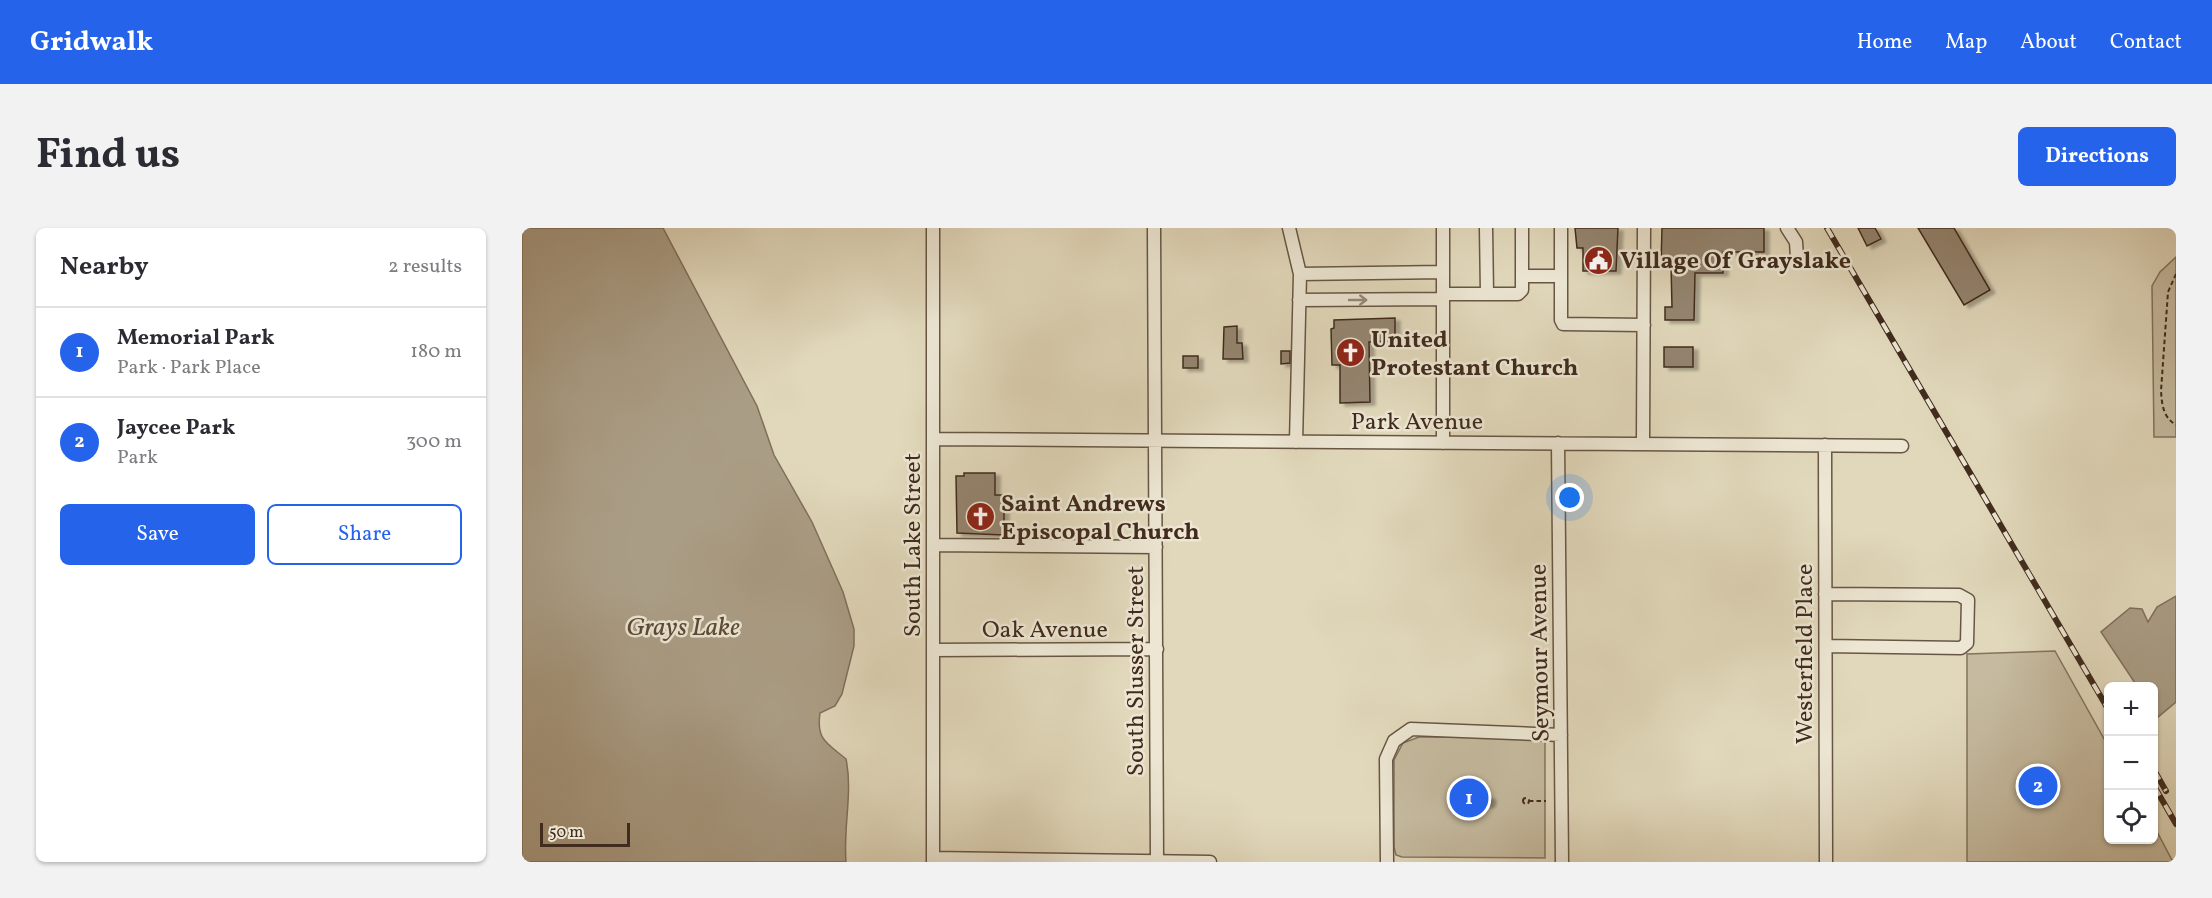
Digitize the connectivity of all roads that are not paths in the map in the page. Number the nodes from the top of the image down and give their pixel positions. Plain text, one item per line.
1 (933, 228) edge
2 (1154, 228) edge
3 (1289, 228) edge
4 (1443, 228) edge
5 (1486, 228) edge
6 (1522, 228) edge
7 (1561, 228) edge
8 (1644, 228) edge
9 (1787, 228) edge
10 (1797, 258) dead end
11 (1443, 272) junction
12 (1300, 274) junction
13 (1522, 276) junction
14 (1561, 276) junction
15 (1487, 294) junction
16 (1443, 297) junction
17 (1299, 300) junction
18 (1644, 325) junction
19 (933, 439) junction
20 (1155, 441) junction
21 (1296, 442) junction
22 (1443, 443) junction
23 (1558, 443) junction
24 (1643, 444) junction
25 (1825, 445) junction
26 (1902, 446) dead end
27 (933, 545) junction
28 (1156, 547) junction
29 (1825, 594) junction
30 (1826, 646) junction
31 (933, 650) junction
32 (1157, 650) junction
33 (1561, 735) junction
34 (933, 860) edge
35 (1157, 862) edge
36 (1210, 862) edge
37 (1387, 862) edge
38 (1562, 862) edge
39 (1826, 862) edge

1 - 19 street, South Lake Street
2 - 20 street, South Slusser Street
3 - 12 street
4 - 11 street
5 - 15 street
6 - 13 street
7 - 14 street
8 - 18 street
9 - 10 street
11 - 12 street
11 - 16 street
12 - 17 street
13 - 14 street
13 - 15 street
14 - 18 street
15 - 16 street
17 -> 16 street
16 - 22 street
17 - 21 street
18 - 24 street
19 - 20 street, Park Avenue
19 - 27 street, South Lake Street
20 - 21 street, Park Avenue
20 - 28 street, South Slusser Street
21 - 22 street, Park Avenue
22 - 23 street, Park Avenue
23 - 24 street, Park Avenue
23 - 33 street, Seymour Avenue
24 - 25 street, Park Avenue
25 - 26 street, Park Avenue
25 - 29 street, Westerfield Place
27 - 28 street
27 - 31 street, South Lake Street
28 - 32 street, South Slusser Street
29 - 30 street, Westerfield Place
29 - 30 street
30 - 39 street, Westerfield Place
31 - 32 street, Oak Avenue
31 - 34 street, South Lake Street
32 - 35 street, South Slusser Street
33 - 37 street
33 - 38 street, Seymour Avenue
34 - 35 street
35 - 36 street

